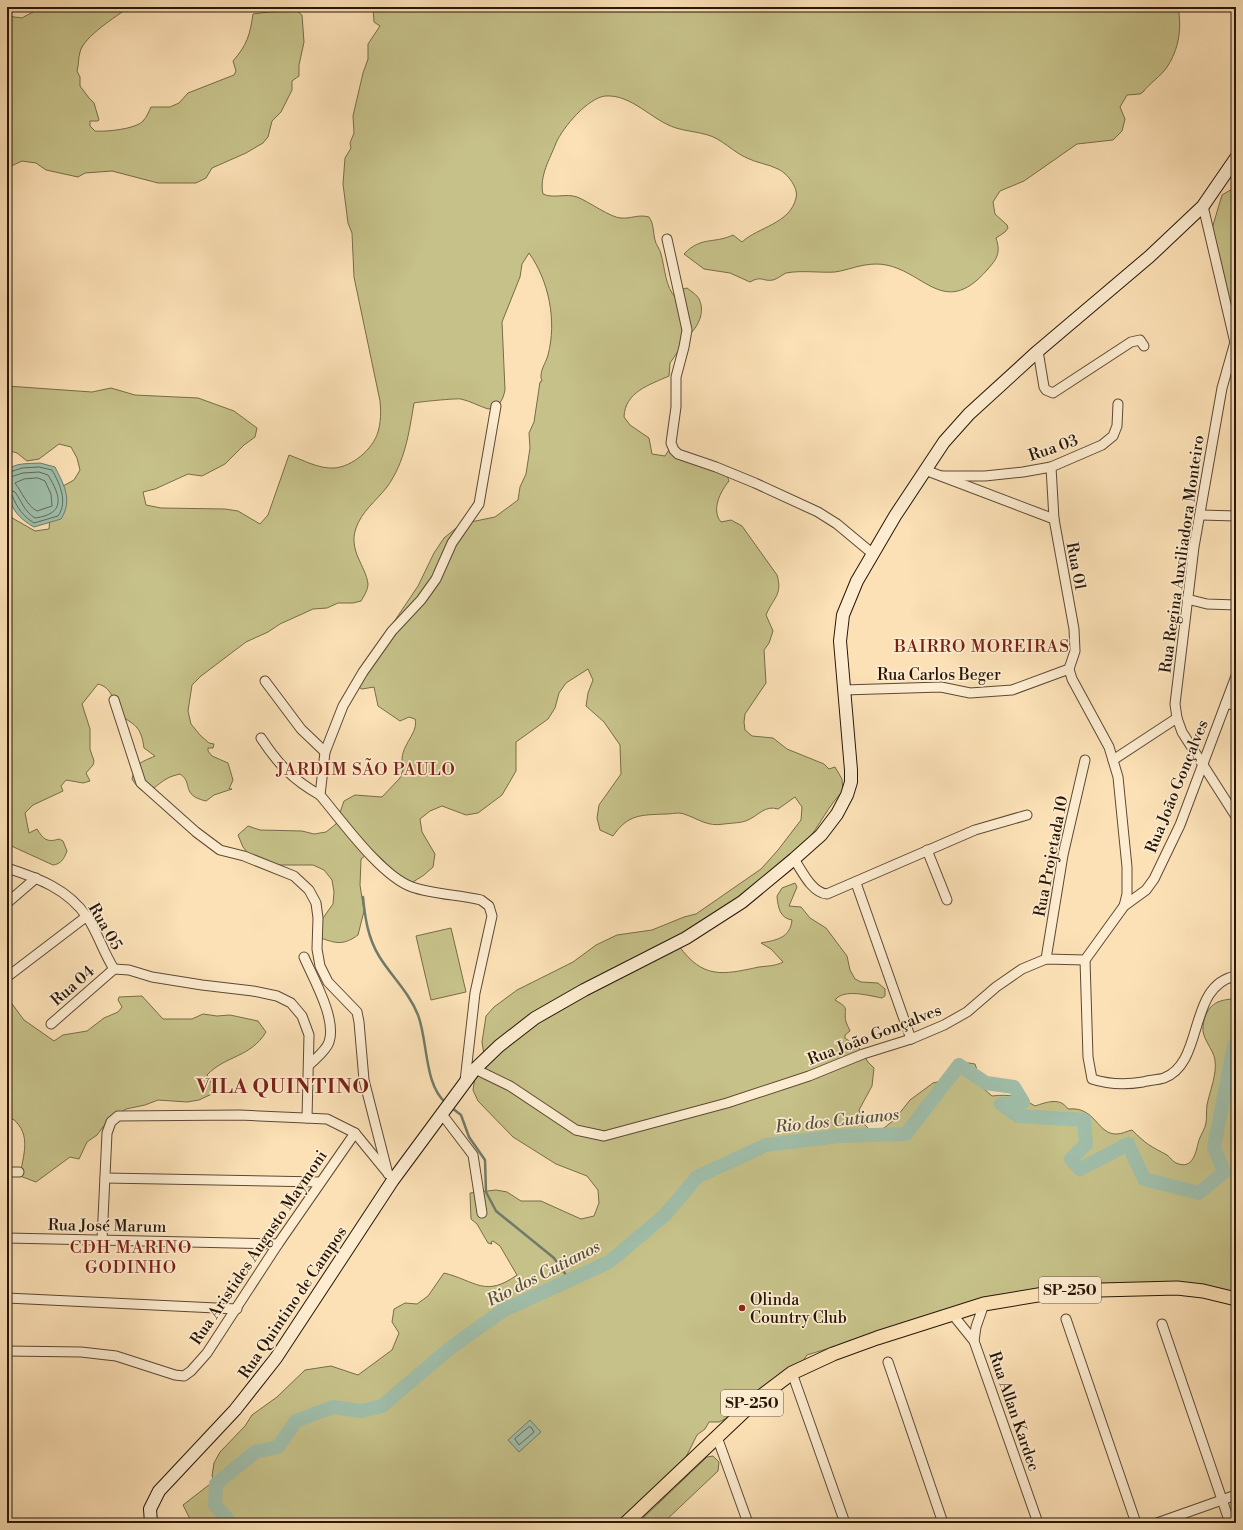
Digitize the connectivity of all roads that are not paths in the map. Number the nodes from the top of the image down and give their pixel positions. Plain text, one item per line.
1 (1236, 158) edge
2 (1203, 206) junction
3 (667, 239) dead end
4 (1235, 345) edge
5 (1144, 346) dead end
6 (1038, 351) junction
7 (1118, 404) dead end
8 (496, 406) dead end
9 (1050, 467) junction
10 (925, 470) junction
11 (942, 476) junction
12 (1201, 515) junction
13 (1236, 516) edge
14 (1054, 519) junction
15 (873, 554) junction
16 (1187, 599) junction
17 (1236, 605) edge
18 (1069, 669) junction
19 (1236, 676) edge
20 (265, 681) dead end
21 (844, 690) junction
22 (114, 700) dead end
23 (1226, 703) junction
24 (1236, 706) edge
25 (1177, 718) junction
26 (261, 738) dead end
27 (325, 752) junction
28 (1085, 760) dead end
29 (1113, 760) junction
30 (1203, 765) junction
31 (320, 795) junction
32 (1028, 815) dead end
33 (1235, 815) dead end
34 (927, 850) junction
35 (794, 860) junction
36 (7, 868) edge
37 (36, 878) junction
38 (856, 883) junction
39 (947, 900) dead end
40 (7, 903) edge
41 (1124, 906) junction
42 (87, 916) junction
43 (304, 957) dead end
44 (1046, 959) junction
45 (1085, 960) junction
46 (114, 969) junction
47 (1236, 976) edge
48 (7, 977) edge
49 (51, 1024) dead end
50 (911, 1039) junction
51 (310, 1065) junction
52 (475, 1069) junction
53 (465, 1081) junction
54 (442, 1112) junction
55 (307, 1118) junction
56 (354, 1133) junction
57 (7, 1172) edge
58 (20, 1172) dead end
59 (390, 1177) junction
60 (105, 1178) junction
61 (320, 1182) junction
62 (482, 1213) dead end
63 (7, 1238) edge
64 (102, 1240) junction
65 (278, 1244) junction
66 (7, 1298) edge
67 (1236, 1299) edge
68 (984, 1304) junction
69 (237, 1309) junction
70 (953, 1315) junction
71 (1066, 1319) dead end
72 (1162, 1324) dead end
73 (974, 1341) junction
74 (7, 1352) edge
75 (888, 1362) dead end
76 (792, 1373) junction
77 (717, 1437) junction
78 (1236, 1495) edge
79 (1223, 1500) junction
80 (151, 1523) edge
81 (626, 1523) edge
82 (748, 1523) edge
83 (845, 1523) edge
84 (943, 1523) edge
85 (1038, 1523) edge
86 (1136, 1523) edge
87 (1157, 1523) edge
88 (1230, 1523) edge

1 - 2 main road, Rua Quintino de Campos
2 - 4 street
2 - 6 main road, Rua Quintino de Campos
3 - 15 street
4 - 12 street, Rua Regina Auxiliadora Monteiro
5 - 6 street
6 - 10 main road, Rua Quintino de Campos
7 - 9 street, Rua 03
8 - 27 street
9 - 11 street, Rua 03
9 - 14 street, Rua 01
10 - 11 street
10 - 15 main road, Rua Quintino de Campos
11 - 14 street
12 - 13 street
12 - 16 street, Rua Regina Auxiliadora Monteiro
14 - 18 street, Rua 01
15 - 21 main road, Rua Quintino de Campos
16 - 17 street
16 - 25 street, Rua Regina Auxiliadora Monteiro
18 - 21 street, Rua Carlos Beger
18 - 29 street
19 - 23 street, Rua João Gonçalves
20 - 27 street
21 - 35 main road, Rua Quintino de Campos
22 - 59 street
23 - 24 street
23 - 30 street, Rua João Gonçalves
25 - 29 street
25 - 30 street, Rua Regina Auxiliadora Monteiro
26 - 31 street
27 - 31 street
28 - 44 street, Rua Projetada 10
29 - 41 street
30 - 33 street, Rua Regina Auxiliadora Monteiro
30 - 41 street, Rua João Gonçalves
31 - 53 street
32 - 34 street
34 - 38 street
34 - 39 street
35 - 38 street
35 - 52 main road, Rua Quintino de Campos
36 - 37 street, Rua 05
37 - 40 street
37 - 42 street, Rua 05
38 - 50 street
41 - 45 street, Rua João Gonçalves
42 - 46 street, Rua 05
42 - 48 street
43 - 51 street
44 - 45 street, Rua João Gonçalves
44 - 50 street, Rua João Gonçalves
45 - 47 street
46 - 49 street, Rua 04
46 - 51 street
50 - 52 street, Rua João Gonçalves
51 - 55 street
52 - 53 main road, Rua Quintino de Campos
53 - 54 main road, Rua Quintino de Campos
54 - 59 main road, Rua Quintino de Campos
54 - 62 street
55 - 56 street
55 - 60 street
56 - 59 street
56 - 61 street, Rua Aristides Augusto Maymoni
57 - 58 street
59 - 80 main road, Rua Quintino de Campos
60 - 61 street
60 - 64 street
61 - 65 street, Rua Aristides Augusto Maymoni
63 - 64 street, Rua José Marum
64 - 65 street, Rua José Marum
65 - 69 street, Rua Aristides Augusto Maymoni
66 - 69 street
67 - 68 main road, SP-250
68 - 70 main road, SP-250
68 - 73 street
69 - 74 street, Rua Aristides Augusto Maymoni
70 - 73 street, Rua Allan Kardec
70 - 76 main road, SP-250
71 - 86 street
72 - 79 street
73 - 85 street, Rua Allan Kardec
75 - 84 street
76 - 77 main road, SP-250
76 - 83 street
77 - 81 main road, SP-250
77 - 82 street
78 - 79 street
79 - 87 street
79 - 88 street

